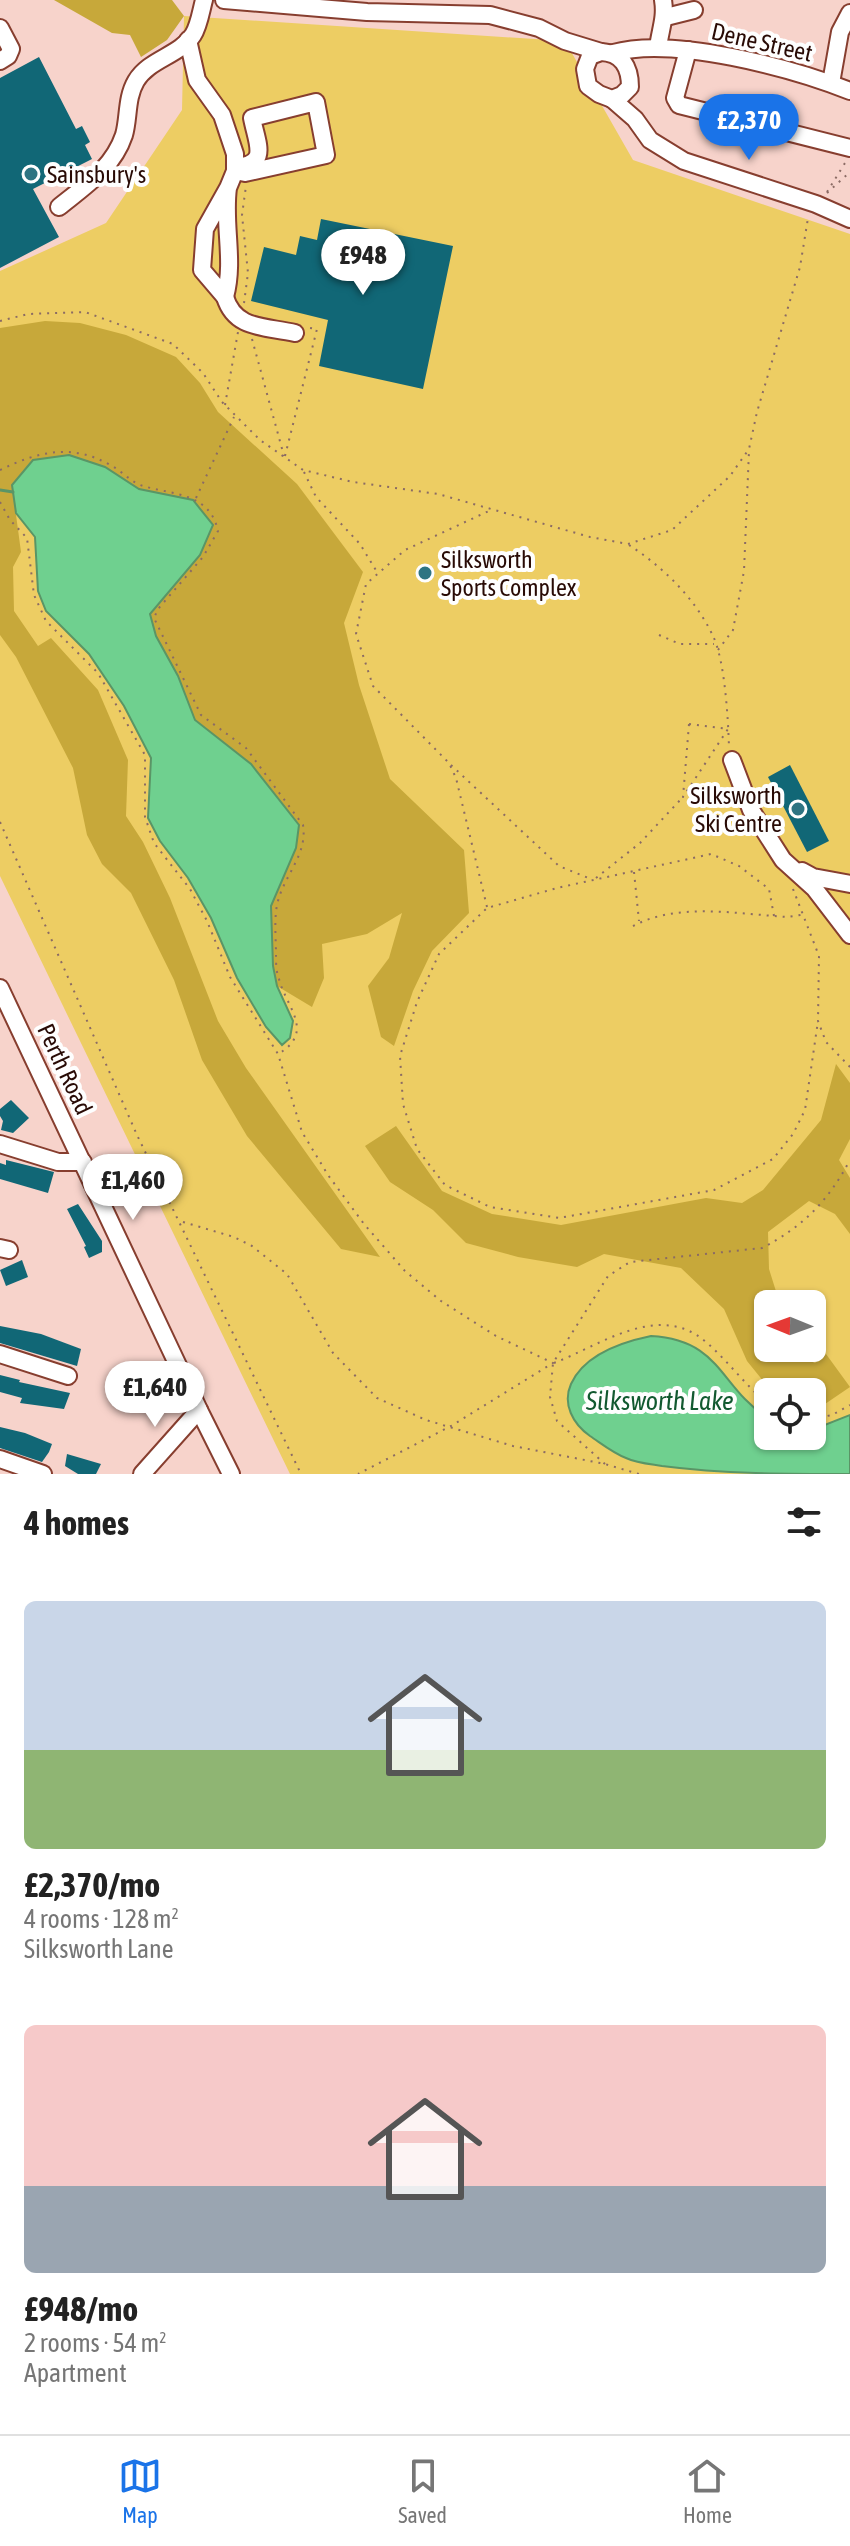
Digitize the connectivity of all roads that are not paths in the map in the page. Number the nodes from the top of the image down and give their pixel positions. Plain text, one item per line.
1 (204, 0) edge
2 (224, 0) edge
3 (664, 8) edge
4 (694, 11) edge
5 (850, 13) edge
6 (0, 28) edge
7 (188, 40) junction
8 (565, 41) junction
9 (658, 48) junction
10 (688, 50) junction
11 (607, 52) junction
12 (0, 61) edge
13 (585, 69) junction
14 (629, 78) junction
15 (831, 83) junction
16 (850, 91) edge
17 (612, 99) junction
18 (635, 119) junction
19 (850, 148) edge
20 (235, 169) junction
21 (228, 188) junction
22 (59, 207) dead end
23 (850, 219) edge
24 (225, 297) junction
25 (295, 333) road end
26 (732, 760) road end
27 (783, 860) junction
28 (850, 884) edge
29 (850, 935) edge
30 (0, 988) edge
31 (0, 1144) edge
32 (83, 1162) junction
33 (0, 1354) edge
34 (68, 1376) dead end
35 (199, 1410) junction
36 (0, 1459) edge
37 (43, 1474) edge
38 (142, 1474) edge
39 (231, 1474) edge

1 - 7 street
2 - 8 street
3 - 4 street
3 - 9 street
5 - 15 street, Dene Street
6 - 12 street
7 - 20 street
7 - 22 street
8 - 11 street
8 - 13 street
9 - 10 street, Dene Street
9 - 11 street, Dene Street
9 - 14 street
10 - 15 street, Dene Street
10 - 19 street
11 - 13 street
11 - 14 street
13 - 17 street
14 - 17 street
14 - 18 street
15 - 16 street
17 - 18 street
18 - 23 street
20 - 20 street
20 - 21 street
21 - 24 street
21 - 24 street
24 - 25 street
26 - 27 street
27 - 28 street
27 - 29 street
30 - 32 street, Perth Road
31 - 32 street
32 - 35 street, Perth Road
33 - 34 street
35 - 38 street
35 - 39 street, Perth Road
36 - 37 street

